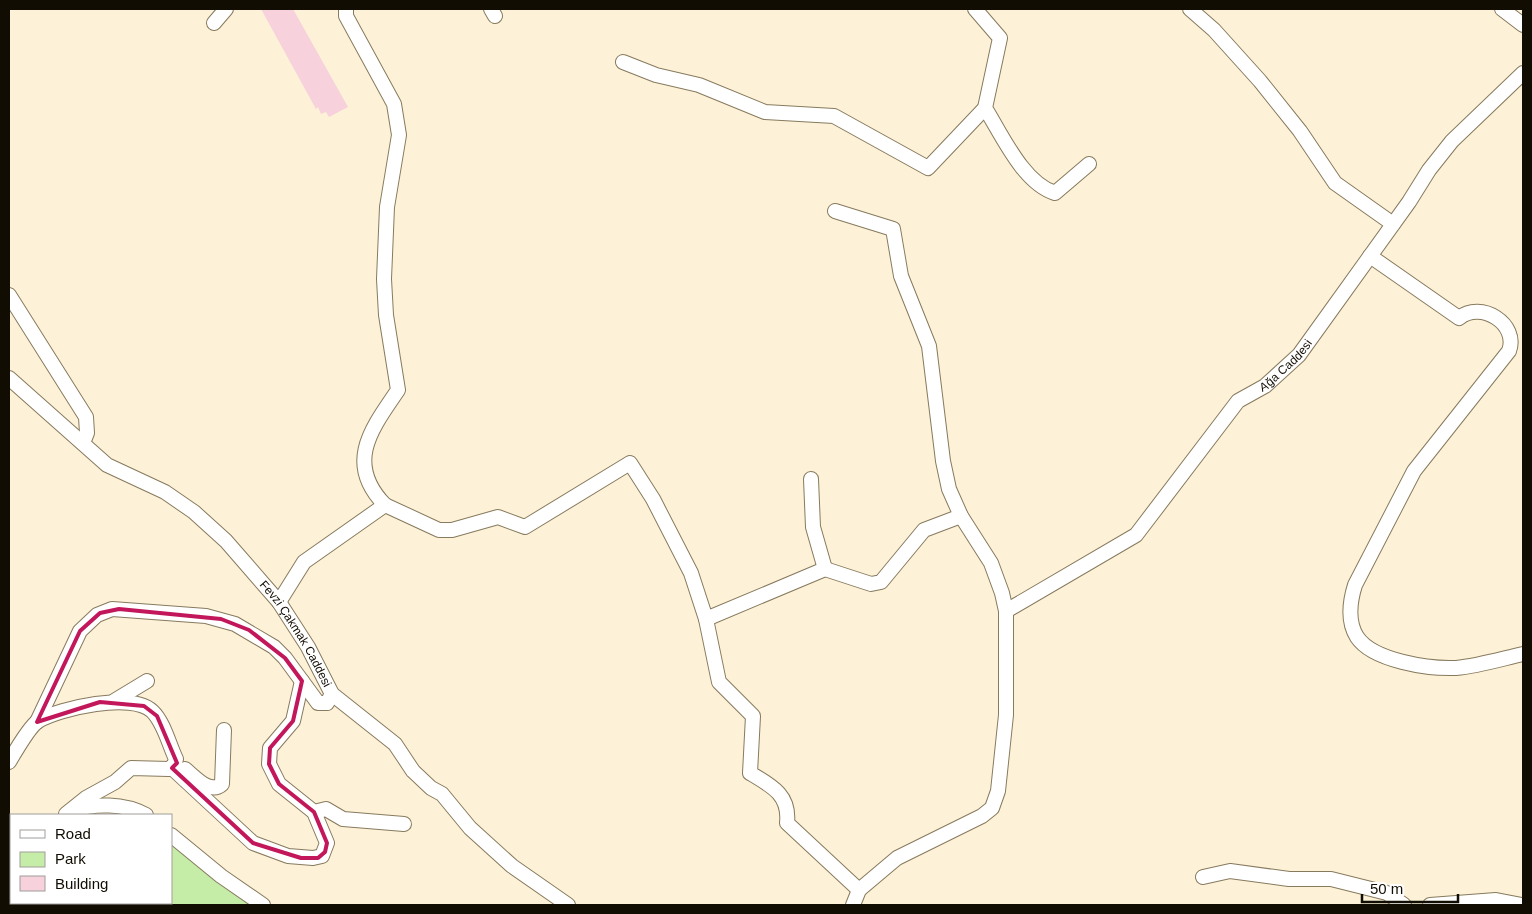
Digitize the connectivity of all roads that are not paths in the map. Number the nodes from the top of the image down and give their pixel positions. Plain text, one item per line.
1 (226, 9) edge
2 (975, 9) edge
3 (1190, 9) edge
4 (1502, 9) edge
5 (344, 11) edge
6 (214, 23) dead end
7 (1523, 25) edge
8 (623, 62) dead end
9 (1523, 73) edge
10 (985, 108) junction
11 (1089, 164) dead end
12 (835, 211) dead end
13 (1393, 224) junction
14 (1370, 256) junction
15 (9, 295) edge
16 (9, 378) edge
17 (83, 442) junction
18 (812, 479) dead end
19 (385, 505) junction
20 (961, 516) junction
21 (825, 569) junction
22 (279, 602) junction
23 (1006, 611) junction
24 (706, 619) junction
25 (1523, 654) edge
26 (147, 681) dead end
27 (302, 681) junction
28 (332, 694) junction
29 (114, 701) junction
30 (37, 722) junction
31 (224, 730) dead end
32 (9, 762) edge
33 (174, 765) junction
34 (314, 812) junction
35 (66, 814) edge
36 (68, 814) edge
37 (144, 814) edge
38 (404, 824) dead end
39 (172, 836) edge
40 (1203, 877) dead end
41 (859, 890) junction
42 (263, 905) edge
43 (568, 905) edge
44 (853, 905) edge
45 (1404, 905) edge
46 (1430, 905) edge
47 (1522, 905) edge

1 - 6 street
2 - 10 street
3 - 13 street
4 - 7 street
5 - 19 street
8 - 10 street
9 - 13 street, Ağa Caddesi
10 - 11 street
12 - 20 street
13 - 14 street, Ağa Caddesi
14 - 23 street, Ağa Caddesi
14 - 25 street
15 - 17 street
16 - 17 street, Fevzi Çakmak Caddesi
17 - 22 street, Fevzi Çakmak Caddesi
18 - 21 street
19 - 22 street
19 - 24 street
20 - 21 street
20 - 23 street
21 - 24 street
22 - 28 street, Fevzi Çakmak Caddesi
23 - 41 street
24 - 41 street
26 - 29 street
27 - 28 street
27 - 30 street
27 - 34 street
28 - 43 street, Fevzi Çakmak Caddesi
29 - 30 street
29 - 33 street
30 - 32 street
31 - 33 street
33 - 34 street
33 - 35 street
34 - 38 street
36 - 37 street
39 - 42 street
40 - 45 street
41 - 44 street
46 - 47 street

